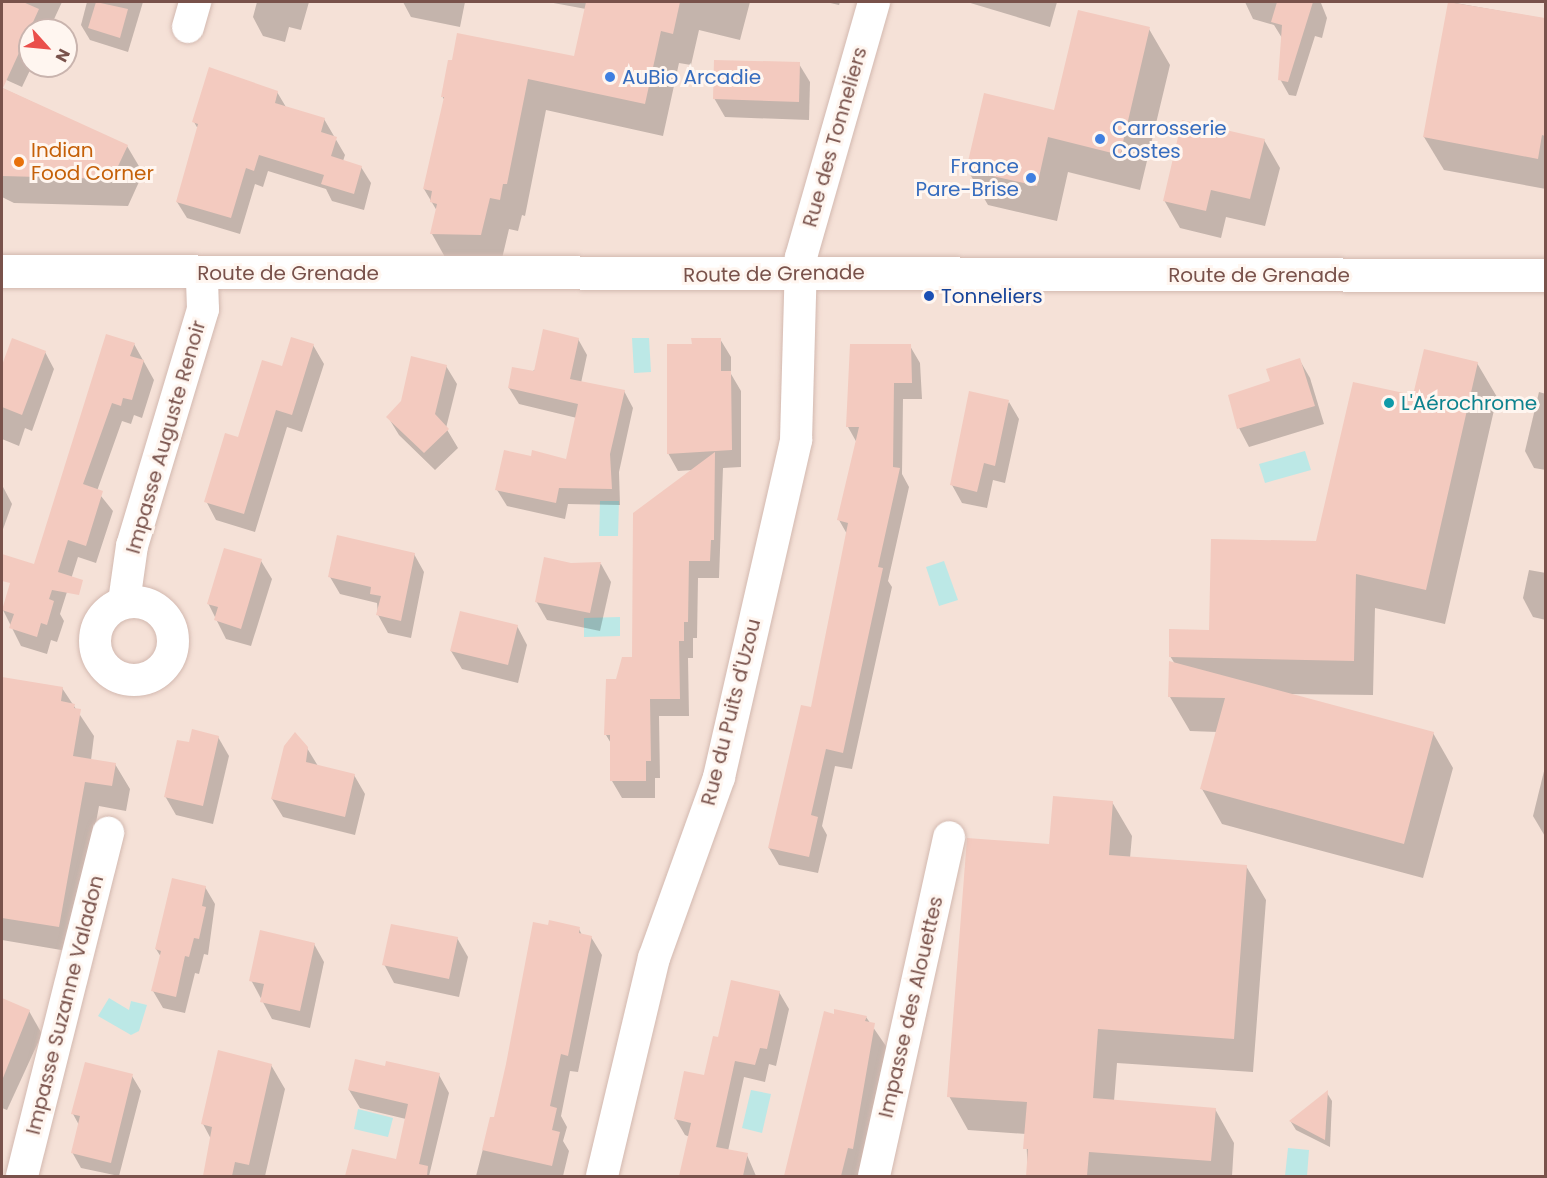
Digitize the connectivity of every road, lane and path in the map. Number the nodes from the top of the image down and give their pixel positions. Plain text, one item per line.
1 (874, 2) edge
2 (2, 272) edge
3 (202, 272) junction
4 (800, 274) junction
5 (1545, 275) edge
6 (124, 603) dead end
7 (108, 833) dead end
8 (949, 837) dead end
9 (22, 1176) edge
10 (602, 1176) edge
11 (874, 1176) edge

1 - 4 street, Rue des Tonneliers
2 - 3 main road, Route de Grenade
3 - 4 main road, Route de Grenade
3 - 6 street, Impasse Auguste Renoir
4 - 5 main road, Route de Grenade
4 - 10 street, Rue du Puits d'Uzou
7 - 9 street, Impasse Suzanne Valadon
8 - 11 street, Impasse des Alouettes

